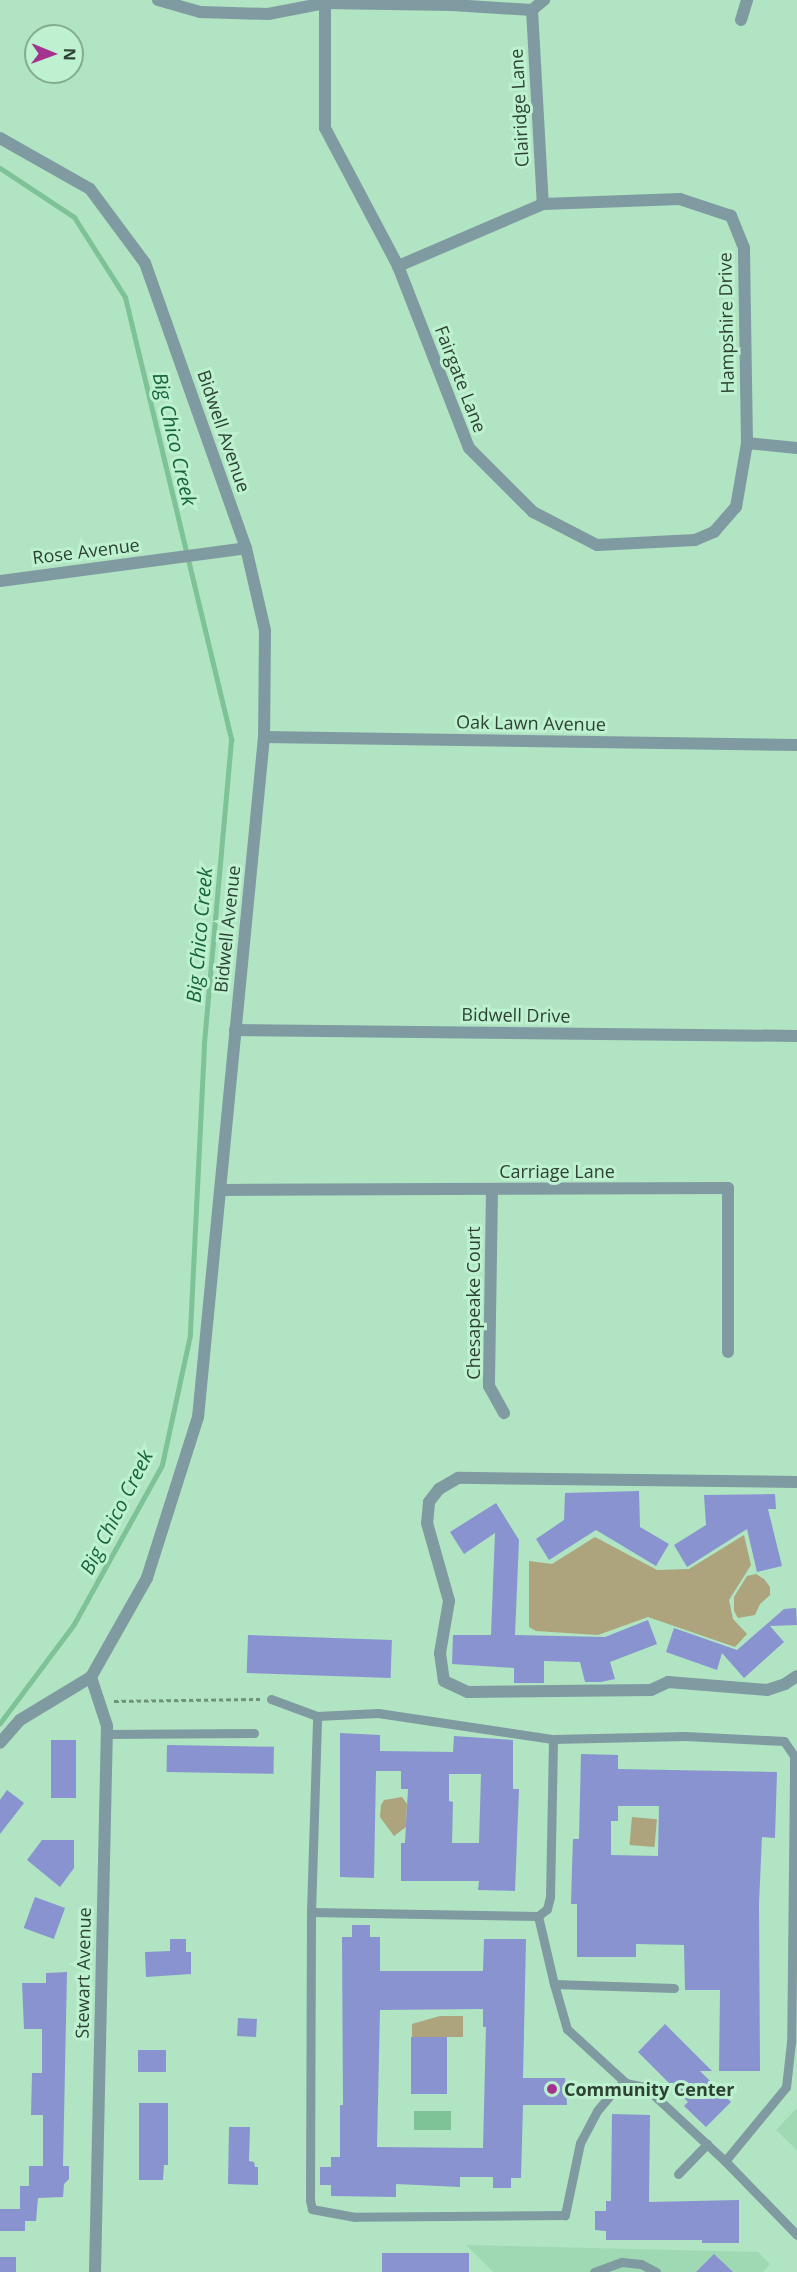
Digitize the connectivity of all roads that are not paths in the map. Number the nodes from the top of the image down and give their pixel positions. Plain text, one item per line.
1 (158, 0) edge
2 (544, 0) edge
3 (747, 0) edge
4 (452, 2) edge
5 (325, 3) junction
6 (532, 10) junction
7 (741, 21) dead end
8 (0, 138) edge
9 (543, 204) junction
10 (398, 266) junction
11 (747, 443) junction
12 (797, 448) edge
13 (246, 548) junction
14 (0, 581) edge
15 (264, 737) junction
16 (797, 745) edge
17 (235, 1030) junction
18 (797, 1036) edge
19 (222, 1190) junction
20 (492, 1190) junction
21 (728, 1352) dead end
22 (504, 1413) dead end
23 (797, 1482) edge
24 (797, 1676) edge
25 (91, 1677) junction
26 (271, 1699) dead end
27 (317, 1716) junction
28 (254, 1733) dead end
29 (106, 1734) junction
30 (553, 1739) junction
31 (0, 1743) edge
32 (311, 1912) junction
33 (538, 1916) junction
34 (554, 1984) junction
35 (674, 1988) dead end
36 (626, 2083) junction
37 (707, 2144) junction
38 (725, 2161) junction
39 (678, 2174) dead end
40 (797, 2235) edge
41 (95, 2272) edge
42 (594, 2272) edge
43 (656, 2272) edge

1 - 5 street
2 - 6 street
3 - 7 street
4 - 5 street
4 - 6 street
5 - 10 street, Fairgate Lane
6 - 9 street, Clairidge Lane
8 - 13 street, Bidwell Avenue
9 - 10 street, Hampshire Drive
9 - 11 street, Hampshire Drive
10 - 11 street, Fairgate Lane
11 - 12 street
13 - 14 street, Rose Avenue
13 - 15 street, Bidwell Avenue
15 - 16 street, Oak Lawn Avenue
15 - 17 street, Bidwell Avenue
17 - 18 street, Bidwell Drive
17 - 19 street, Bidwell Avenue
19 - 20 street, Carriage Lane
19 - 25 street, Bidwell Avenue
20 - 21 street, Carriage Lane
20 - 22 street, Chesapeake Court
23 - 24 street
25 - 29 street, Stewart Avenue
25 - 31 street, Bidwell Avenue
26 - 27 lane
27 - 30 lane
27 - 32 lane
28 - 29 lane
29 - 41 street, Stewart Avenue
30 - 33 lane
30 - 38 lane
32 - 33 lane
32 - 36 lane
33 - 34 lane
34 - 35 lane
34 - 36 lane
36 - 37 lane
37 - 38 lane
37 - 39 lane
38 - 40 lane
42 - 43 lane

